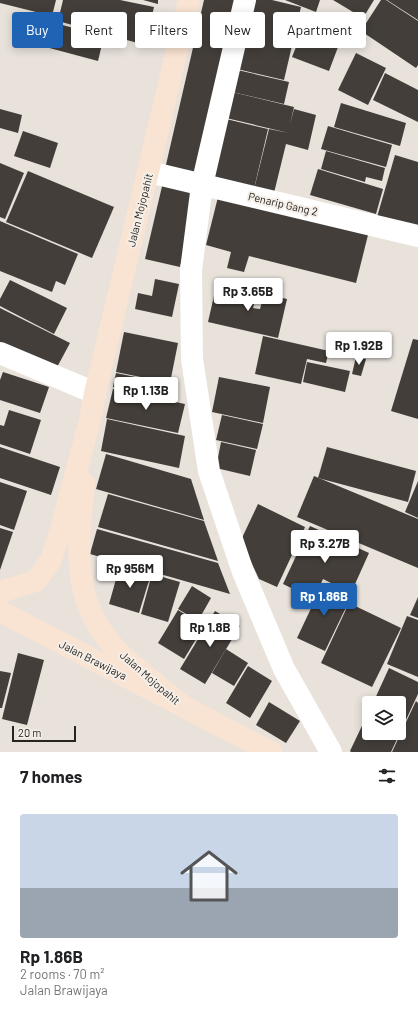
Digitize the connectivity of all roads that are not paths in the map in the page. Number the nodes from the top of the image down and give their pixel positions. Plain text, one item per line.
1 (189, 0) edge
2 (245, 0) edge
3 (149, 172) junction
4 (202, 185) junction
5 (418, 236) edge
6 (0, 353) edge
7 (86, 389) junction
8 (90, 420) junction
9 (0, 592) edge
10 (0, 611) edge
11 (183, 706) junction
12 (271, 752) edge
13 (331, 752) edge

1 - 3 main road, Jalan Mojopahit
2 - 4 street
3 - 4 street, Penarip Gang 2
3 - 7 main road, Jalan Mojopahit
4 - 5 street, Penarip Gang 2
4 - 13 street
6 - 7 street
7 - 8 main road, Jalan Mojopahit
8 - 9 main road, Jalan Mojopahit
8 - 11 main road, Jalan Mojopahit
10 - 11 main road, Jalan Brawijaya
11 - 12 main road, Jalan Brawijaya

